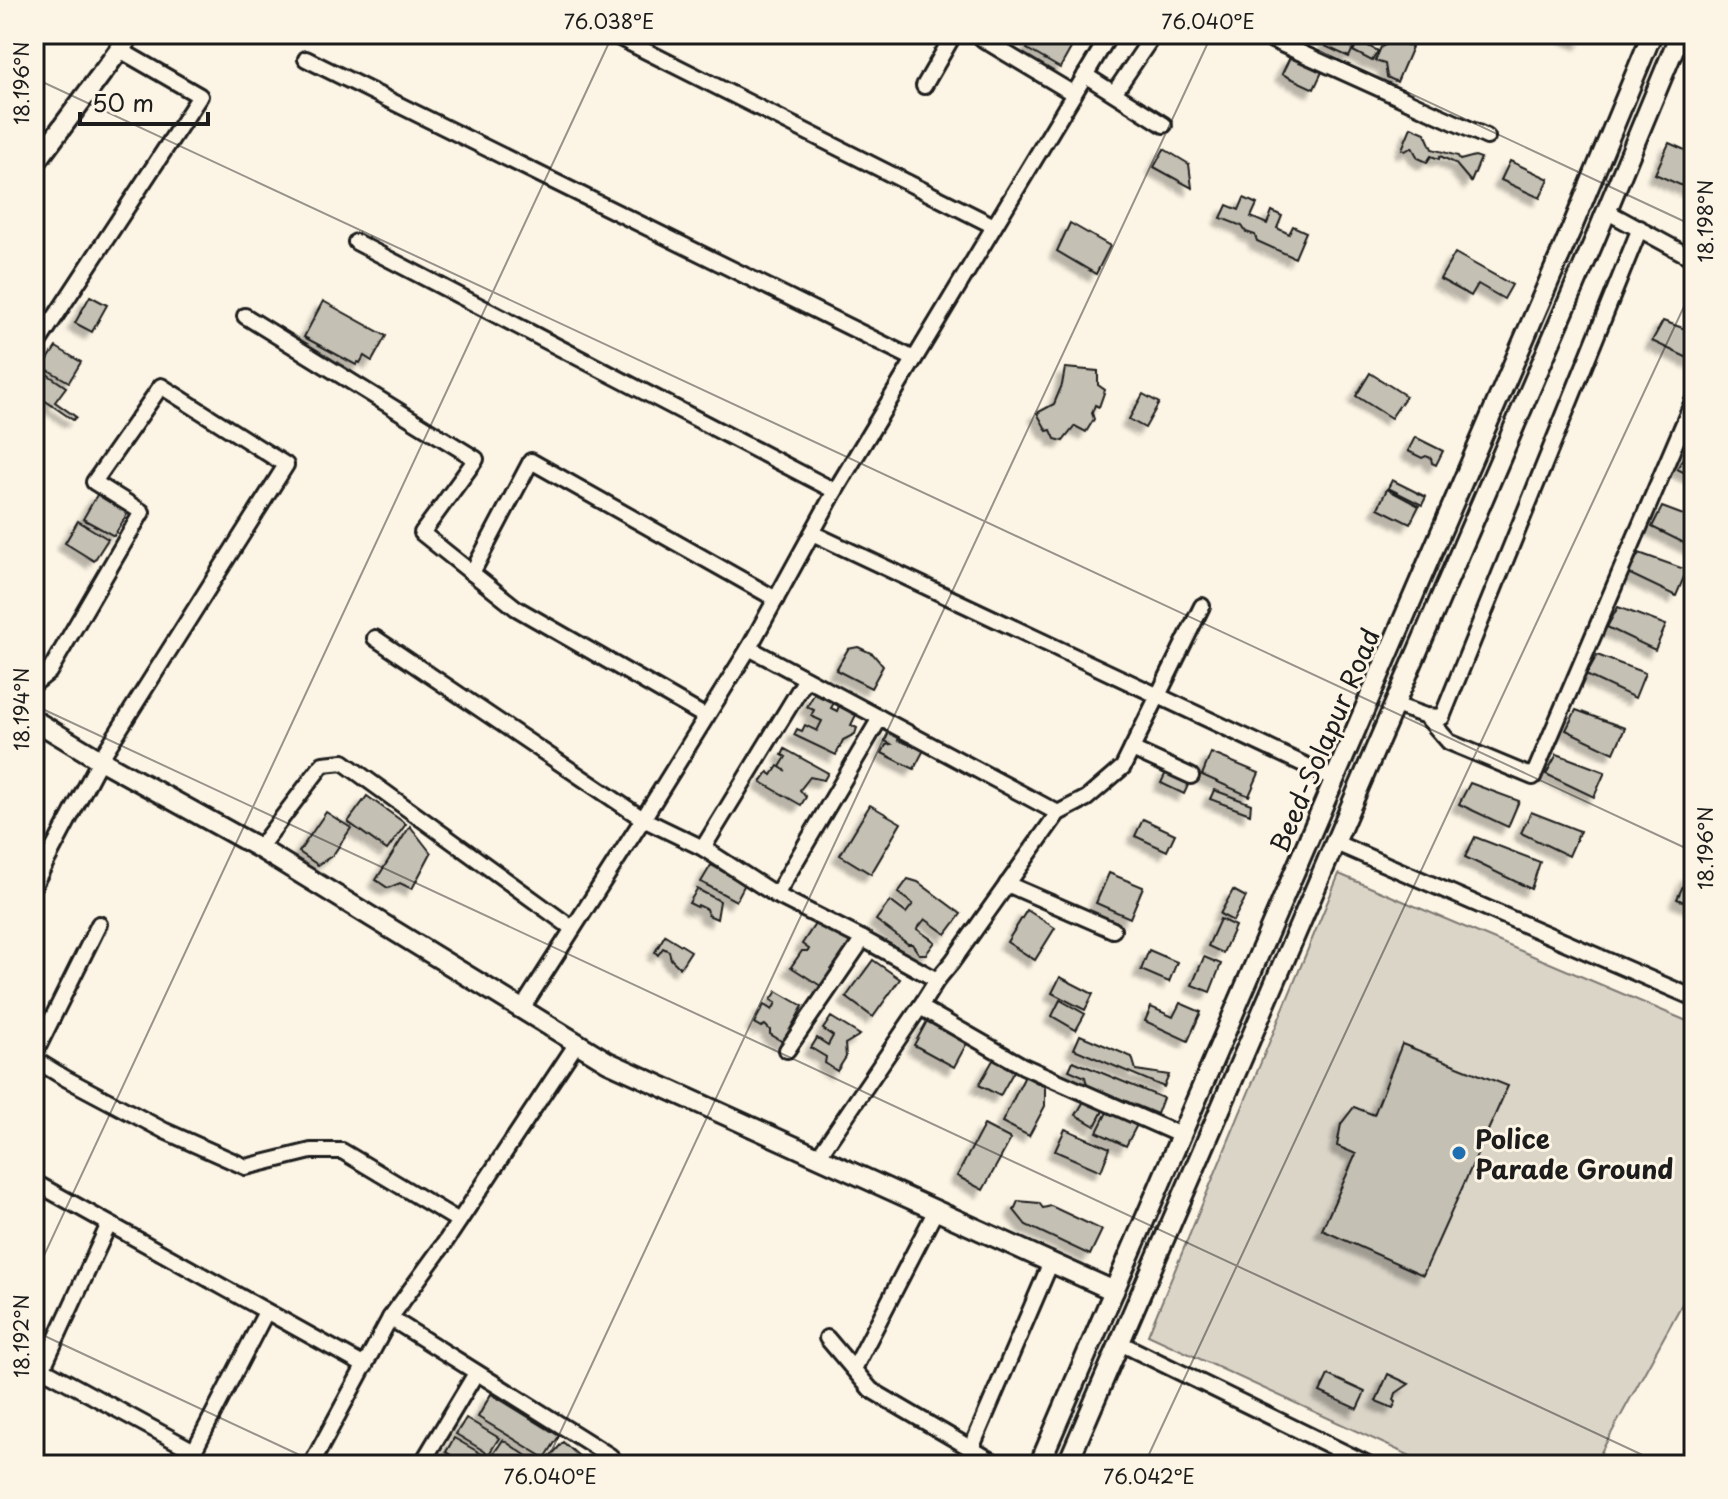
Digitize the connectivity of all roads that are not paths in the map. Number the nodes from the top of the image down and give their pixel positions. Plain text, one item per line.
1 (131, 34) edge
2 (612, 34) edge
3 (954, 34) edge
4 (977, 34) edge
5 (1110, 34) edge
6 (1154, 34) edge
7 (1259, 34) edge
8 (1652, 34) edge
9 (1680, 34) edge
10 (120, 50) junction
11 (306, 59) dead end
12 (1085, 75) junction
13 (924, 86) dead end
14 (1114, 93) junction
15 (1074, 94) junction
16 (1164, 125) dead end
17 (1487, 137) dead end
18 (34, 165) edge
19 (1606, 211) junction
20 (994, 226) junction
21 (1640, 228) junction
22 (356, 242) dead end
23 (1694, 259) edge
24 (245, 316) dead end
25 (34, 349) edge
26 (914, 359) junction
27 (1694, 399) edge
28 (835, 491) junction
29 (812, 533) junction
30 (472, 573) junction
31 (776, 599) junction
32 (1202, 606) dead end
33 (375, 638) dead end
34 (749, 648) junction
35 (806, 679) junction
36 (34, 684) edge
37 (1158, 695) junction
38 (1395, 705) junction
39 (1426, 716) junction
40 (706, 717) junction
41 (880, 718) junction
42 (34, 720) edge
43 (1132, 749) junction
44 (100, 760) junction
45 (1191, 776) dead end
46 (1335, 779) junction
47 (1058, 813) junction
48 (643, 819) junction
49 (1336, 843) junction
50 (259, 848) junction
51 (703, 848) junction
52 (35, 880) edge
53 (1007, 884) junction
54 (776, 895) junction
55 (99, 924) dead end
56 (572, 928) junction
57 (1113, 930) dead end
58 (863, 939) junction
59 (937, 980) junction
60 (1694, 998) edge
61 (920, 1007) junction
62 (521, 1010) junction
63 (577, 1043) junction
64 (787, 1050) dead end
65 (34, 1057) edge
66 (1180, 1135) junction
67 (818, 1157) junction
68 (34, 1182) edge
69 (936, 1210) junction
70 (459, 1221) junction
71 (109, 1224) junction
72 (1051, 1262) junction
73 (1114, 1291) junction
74 (266, 1312) junction
75 (390, 1318) junction
76 (827, 1338) dead end
77 (1120, 1343) junction
78 (365, 1366) junction
79 (43, 1369) junction
80 (854, 1369) junction
81 (476, 1373) junction
82 (34, 1387) edge
83 (971, 1449) junction
84 (610, 1462) edge
85 (311, 1465) edge
86 (421, 1465) edge
87 (999, 1465) edge
88 (1039, 1465) edge
89 (1067, 1465) edge
90 (1370, 1465) edge

1 - 10 main road
2 - 20 street
3 - 13 street
4 - 15 street
5 - 12 street
6 - 14 street
7 - 17 street
8 - 46 main road, Beed-Solapur Road
9 - 19 main road, Beed-Solapur Road
10 - 18 main road
10 - 25 street
11 - 26 street
12 - 14 street
12 - 15 street
14 - 16 street
15 - 20 street
19 - 21 street
19 - 38 main road, Beed-Solapur Road
20 - 26 street
21 - 23 street
21 - 39 street
22 - 28 street
24 - 30 street
26 - 28 street
27 - 39 street
28 - 29 street
29 - 31 street
29 - 37 street
30 - 31 street
30 - 40 street
31 - 34 street
32 - 37 street
33 - 48 street
34 - 35 street
34 - 40 street
35 - 41 street
35 - 51 street
36 - 44 street
37 - 43 street
37 - 46 street
38 - 39 street
38 - 49 main road, Beed-Solapur Road
40 - 48 street
41 - 47 street
41 - 54 street
42 - 44 main road
43 - 45 street
43 - 47 street
44 - 50 main road
44 - 52 street
46 - 66 main road, Beed-Solapur Road
47 - 53 street
48 - 51 street
48 - 56 street
49 - 60 street
49 - 77 main road, Beed-Solapur Road
50 - 56 street
50 - 62 main road
51 - 54 street
53 - 57 street
53 - 59 street
54 - 58 street
55 - 65 street
56 - 62 street
58 - 59 street
58 - 64 street
59 - 61 street
61 - 66 street
61 - 67 street
62 - 63 main road
63 - 67 main road
63 - 70 street
65 - 70 street
66 - 73 main road, Beed-Solapur Road
67 - 69 main road
68 - 71 street
69 - 72 main road
69 - 80 street
70 - 75 street
71 - 74 street
71 - 79 street
72 - 73 main road
72 - 83 street
73 - 88 main road, Beed-Solapur Road
74 - 78 street
74 - 79 street
75 - 78 street
75 - 81 street
76 - 80 street
77 - 89 main road, Beed-Solapur Road
77 - 90 street
78 - 85 street
79 - 82 street
80 - 83 street
81 - 84 street
81 - 86 street
83 - 87 street

